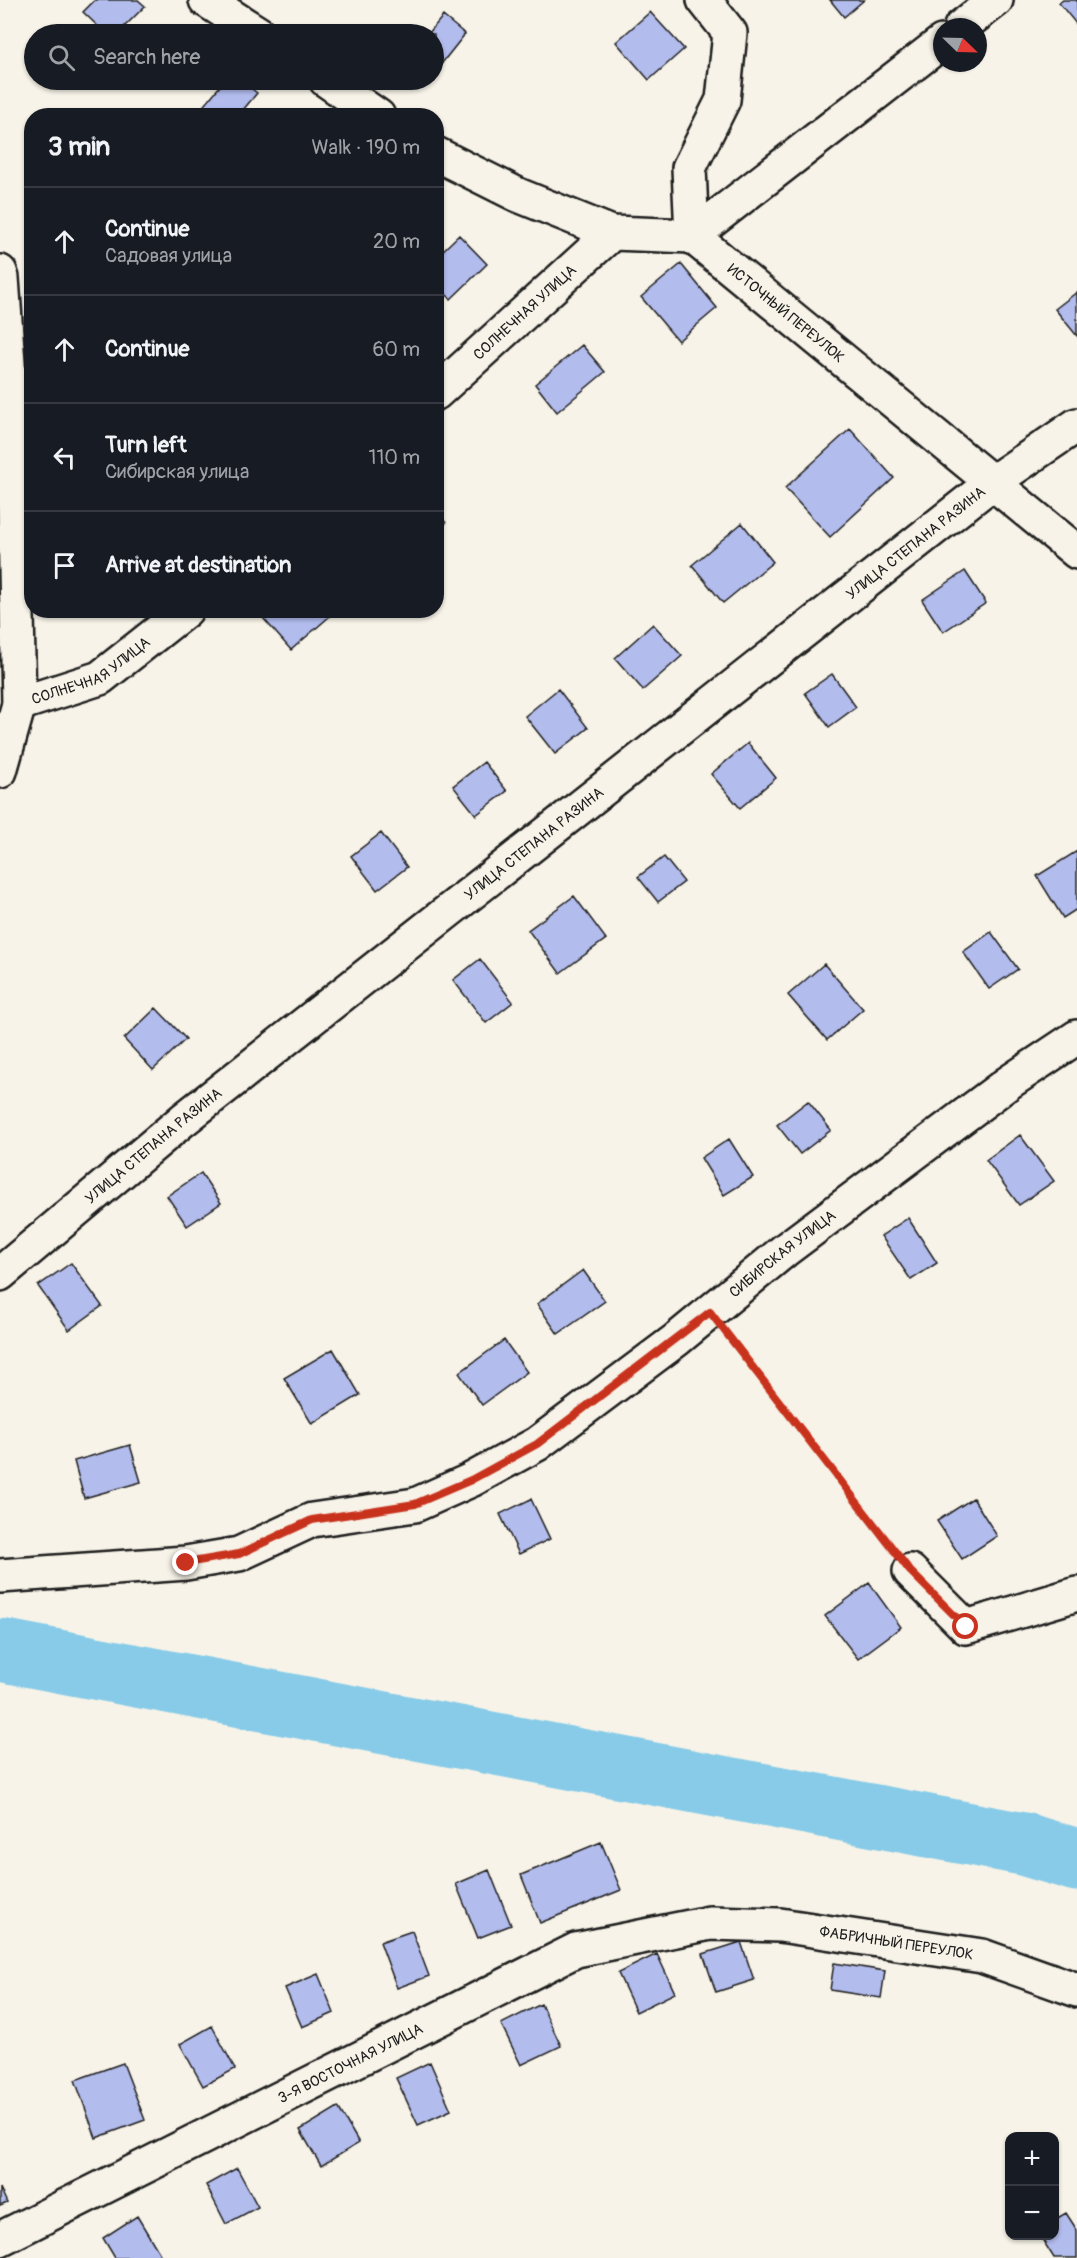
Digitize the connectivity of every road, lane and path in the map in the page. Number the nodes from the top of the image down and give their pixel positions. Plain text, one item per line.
1 (206, 0) edge
2 (704, 0) edge
3 (996, 0) edge
4 (973, 18) edge
5 (243, 24) edge
6 (933, 49) edge
7 (340, 90) edge
8 (366, 108) edge
9 (444, 158) edge
10 (612, 233) junction
11 (692, 236) junction
12 (0, 272) edge
13 (444, 386) edge
14 (1077, 426) edge
15 (993, 482) junction
16 (1077, 552) edge
17 (176, 618) edge
18 (9, 625) edge
19 (19, 704) junction
20 (0, 771) edge
21 (1077, 1036) edge
22 (0, 1274) edge
23 (710, 1312) junction
24 (910, 1571) joint
25 (0, 1576) edge
26 (1077, 1594) edge
27 (710, 1923) joint
28 (1077, 1990) edge
29 (0, 2239) edge

1 - 5 street
2 - 11 street
3 - 4 street
6 - 11 street
7 - 8 street
9 - 10 street
10 - 11 street
10 - 13 street, СОЛНЕЧНАЯ УЛИЦА
11 - 15 street, ИСТОЧНЫЙ ПЕРЕУЛОК
12 - 18 street
14 - 15 street, УЛИЦА СТЕПАНА РАЗИНА
15 - 16 street, ИСТОЧНЫЙ ПЕРЕУЛОК
15 - 22 street, УЛИЦА СТЕПАНА РАЗИНА
17 - 19 street, СОЛНЕЧНАЯ УЛИЦА
18 - 19 street
19 - 20 street
21 - 23 street, СИБИРСКАЯ УЛИЦА
23 - 24 path
23 - 25 street, СИБИРСКАЯ УЛИЦА
24 - 26 street
27 - 28 street, ФАБРИЧНЫЙ ПЕРЕУЛОК
27 - 29 street, 3-Я ВОСТОЧНАЯ УЛИЦА

